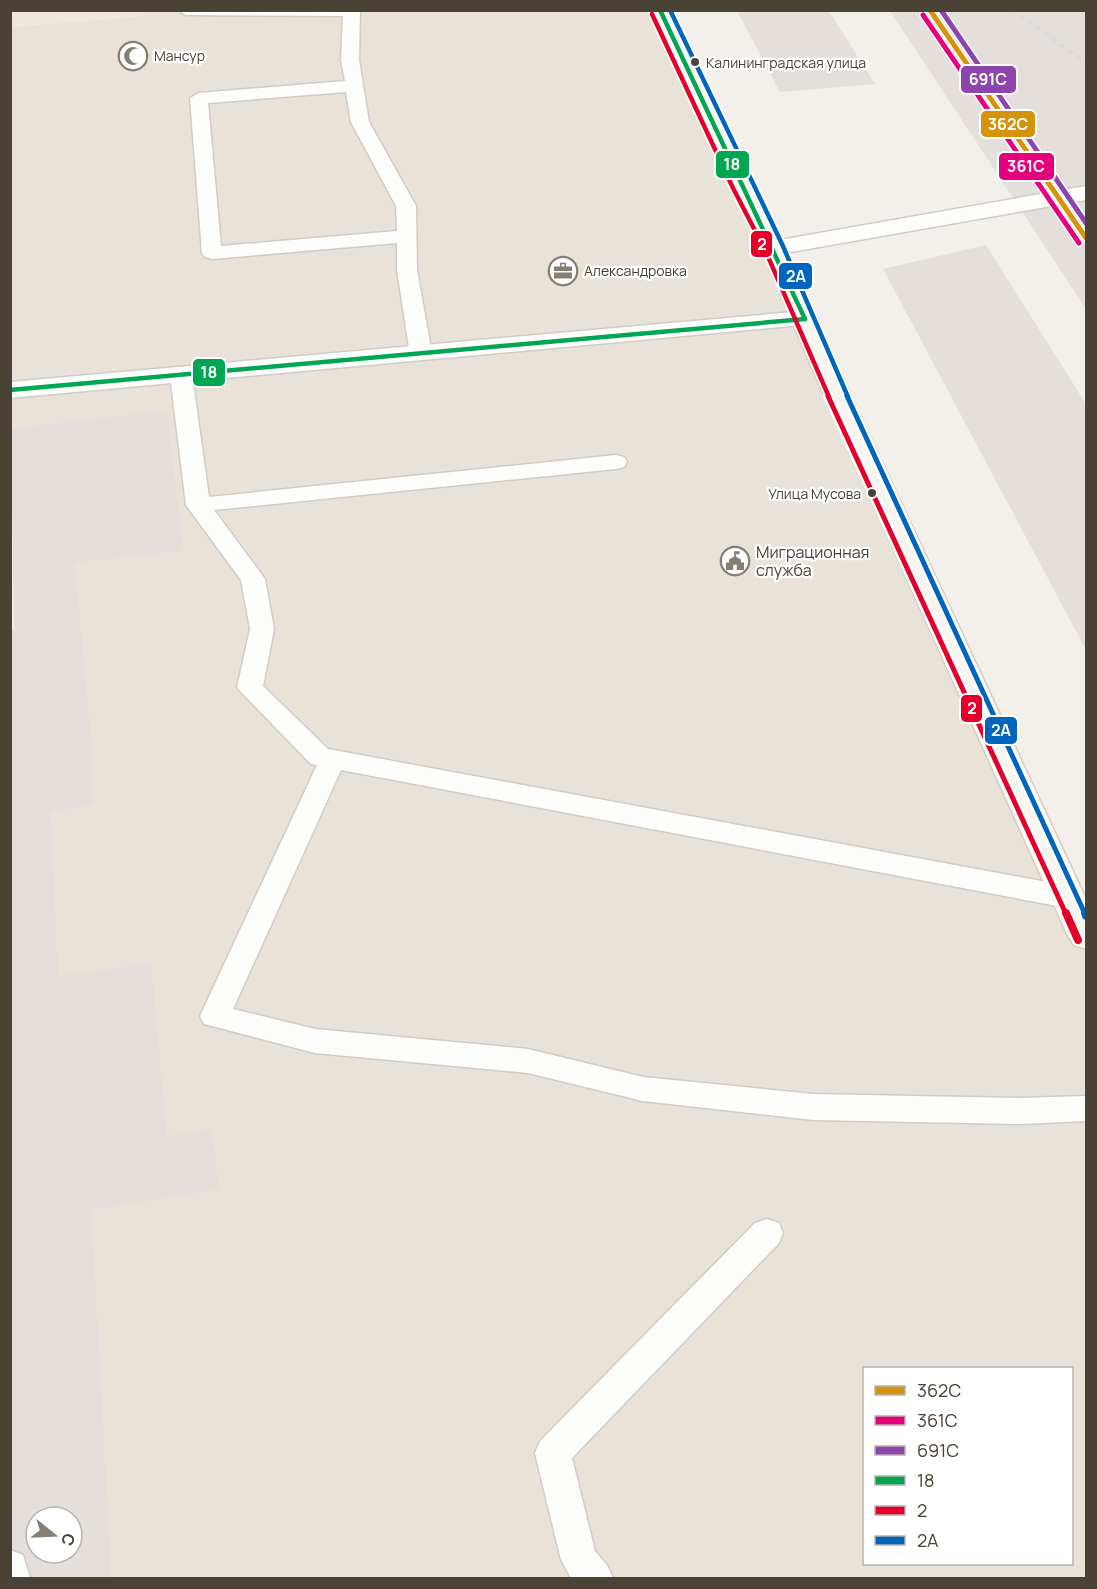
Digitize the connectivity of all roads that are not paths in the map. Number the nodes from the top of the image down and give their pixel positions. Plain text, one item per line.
1 (186, 10) edge
2 (660, 10) edge
3 (352, 11) edge
4 (354, 86) junction
5 (1086, 193) edge
6 (406, 237) junction
7 (774, 248) junction
8 (805, 320) junction
9 (421, 354) junction
10 (181, 375) junction
11 (10, 390) edge
12 (616, 462) dead end
13 (198, 505) junction
14 (333, 759) junction
15 (1068, 897) junction
16 (1086, 936) edge
17 (1086, 1108) edge
18 (767, 1233) dead end
19 (10, 1568) edge
20 (12, 1578) edge
21 (594, 1578) edge

1 - 3 lane
2 - 7 main road
3 - 4 lane
4 - 6 lane
4 - 6 lane
5 - 7 street
6 - 9 lane
7 - 8 main road
8 - 9 street
8 - 15 main road
9 - 10 street
10 - 11 street
10 - 13 lane
12 - 13 lane
13 - 14 lane
14 - 15 lane
14 - 17 lane
15 - 16 main road
18 - 21 lane
19 - 20 lane

